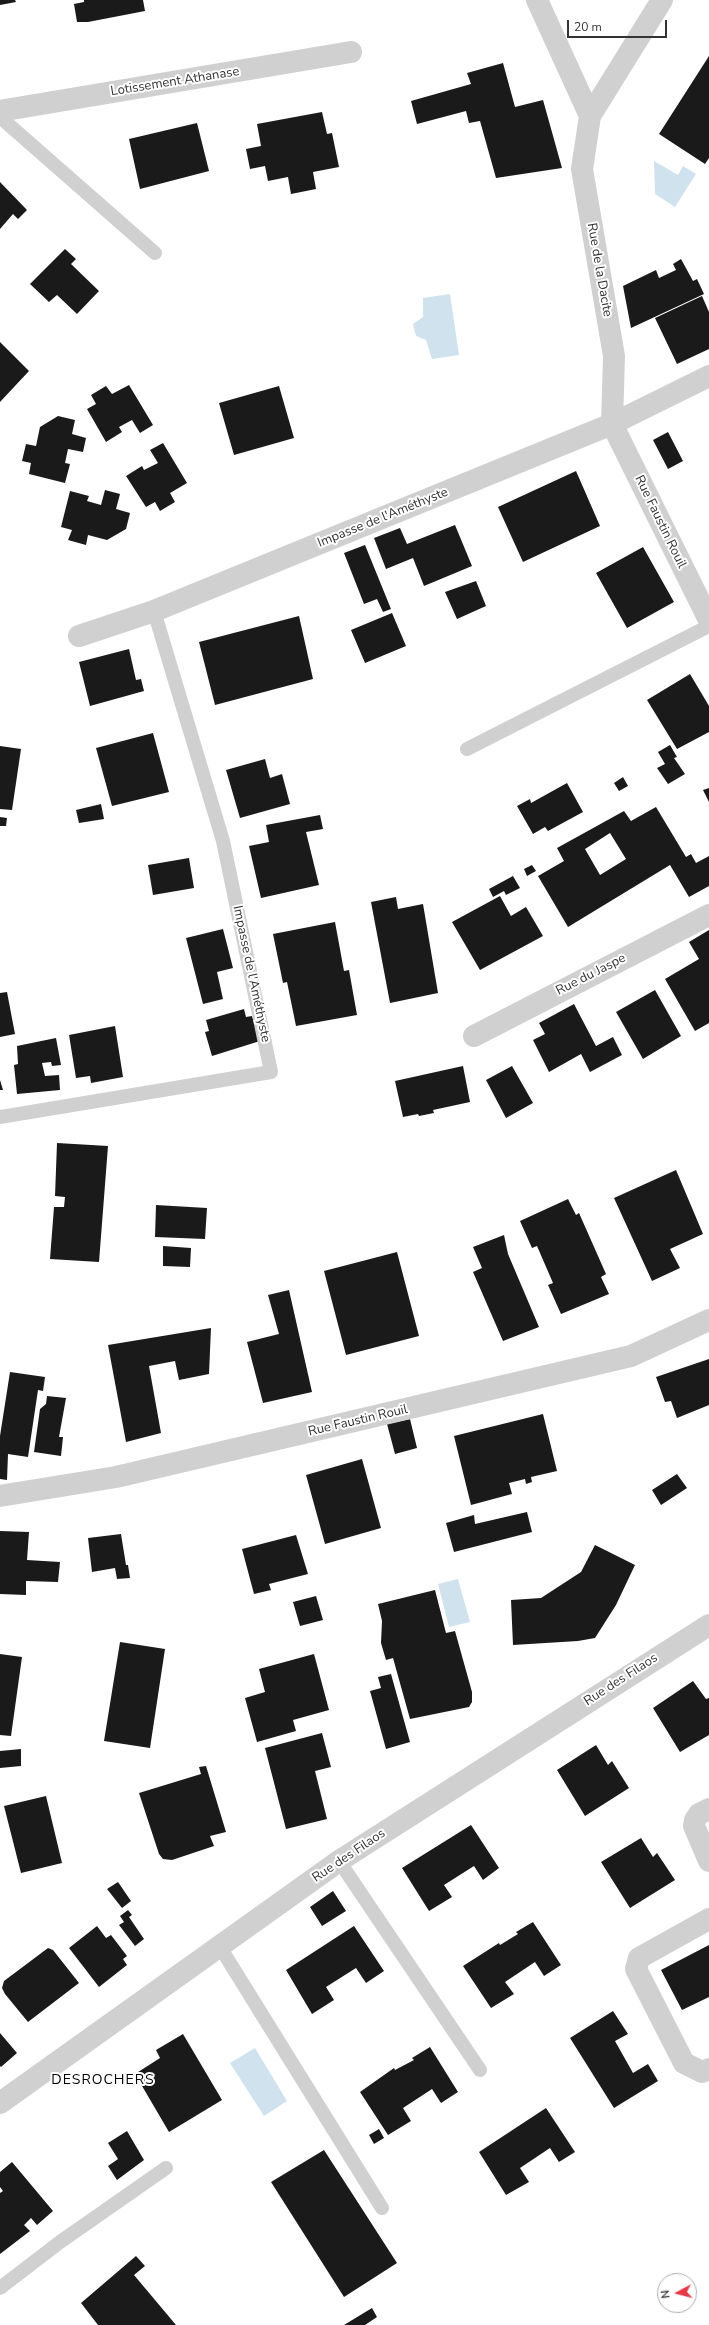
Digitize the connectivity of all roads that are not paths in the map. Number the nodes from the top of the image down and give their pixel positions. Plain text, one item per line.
1 (537, 0) edge
2 (662, 0) edge
3 (351, 52) dead end
4 (0, 111) edge
5 (590, 116) junction
6 (0, 117) edge
7 (155, 253) dead end
8 (709, 376) edge
9 (612, 424) junction
10 (154, 611) junction
11 (709, 620) edge
12 (709, 626) edge
13 (79, 636) dead end
14 (467, 749) dead end
15 (709, 915) edge
16 (474, 1036) dead end
17 (0, 1117) edge
18 (709, 1320) edge
19 (0, 1496) edge
20 (709, 1624) edge
21 (709, 1809) edge
22 (339, 1861) junction
23 (709, 1861) edge
24 (709, 1920) edge
25 (220, 1946) junction
26 (709, 2068) edge
27 (480, 2070) dead end
28 (0, 2103) edge
29 (166, 2168) dead end
30 (382, 2208) dead end
31 (0, 2288) edge

1 - 5 street
2 - 5 street, Rue de la Dacite
3 - 4 street, Lotissement Athanase
5 - 9 street, Rue de la Dacite
6 - 7 lane
8 - 9 street, Impasse de l'Améthyste
9 - 10 street, Impasse de l'Améthyste
9 - 11 street, Rue Faustin Rouil
10 - 13 street, Impasse de l'Améthyste
10 - 17 lane, Impasse de l'Améthyste
12 - 14 lane
15 - 16 street, Rue du Jaspe
18 - 19 street, Rue Faustin Rouil
20 - 22 street, Rue des Filaos
21 - 23 street
22 - 25 street, Rue des Filaos
22 - 27 lane
24 - 26 street
25 - 28 street, Rue des Filaos
25 - 30 lane
29 - 31 lane

